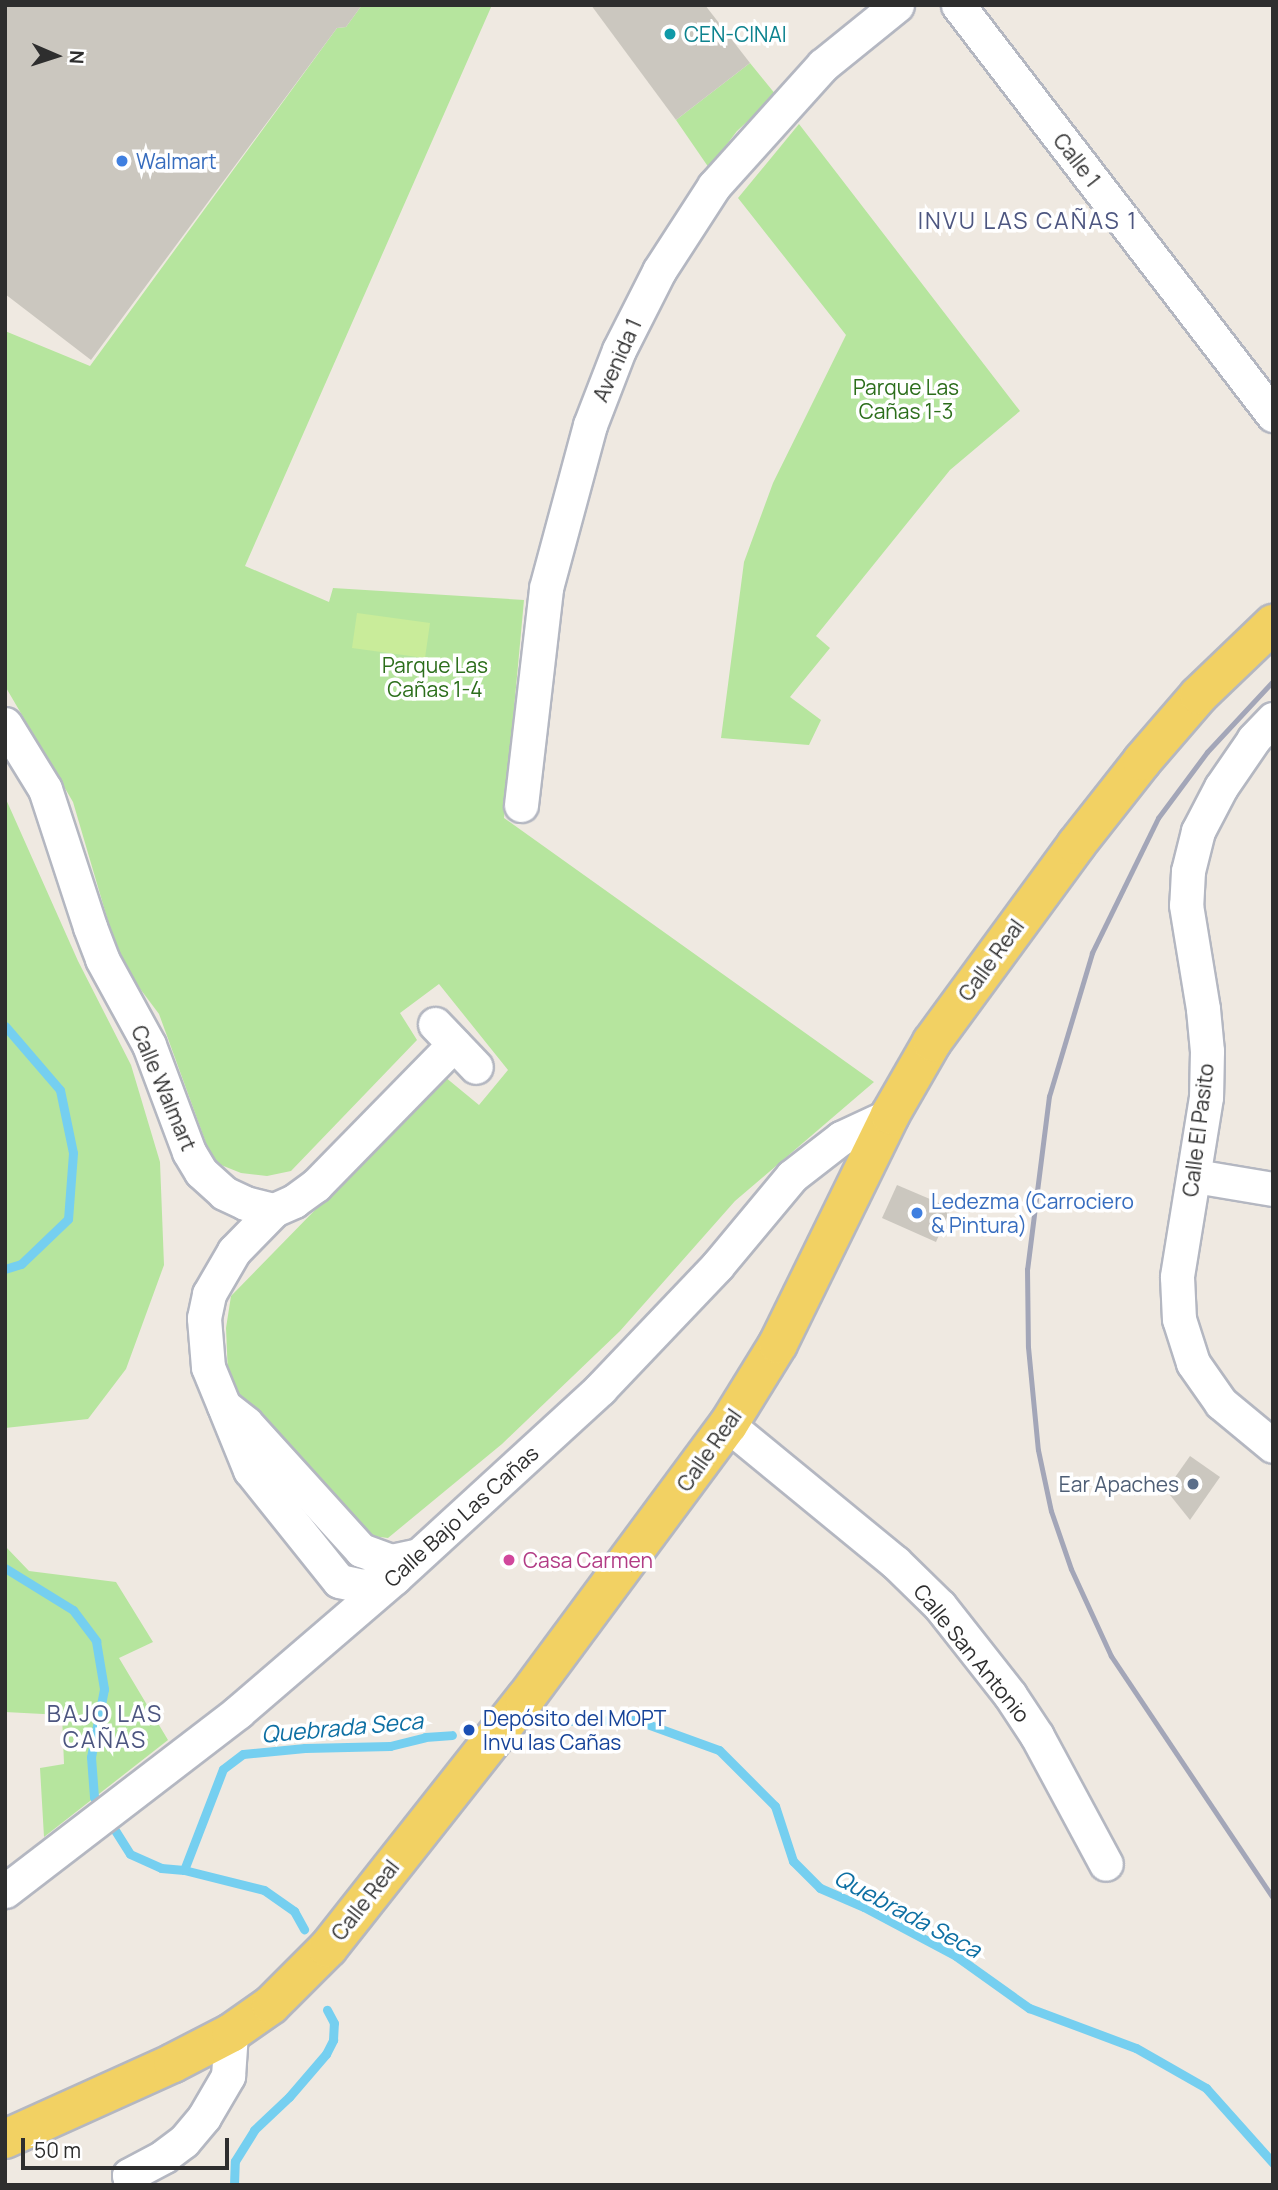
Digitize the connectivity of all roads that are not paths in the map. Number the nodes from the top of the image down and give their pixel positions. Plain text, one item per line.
1 (897, 5) edge
2 (958, 5) edge
3 (1273, 415) edge
4 (1273, 624) edge
5 (1273, 719) edge
6 (5, 724) edge
7 (521, 805) dead end
8 (476, 1067) dead end
9 (890, 1115) junction
10 (1195, 1176) junction
11 (1273, 1189) edge
12 (274, 1210) junction
13 (728, 1425) junction
14 (1273, 1446) edge
15 (405, 1567) junction
16 (1106, 1864) dead end
17 (5, 1891) edge
18 (231, 2033) junction
19 (5, 2139) edge
20 (131, 2185) edge

1 - 7 street, Avenida 1
2 - 3 street, Calle 1
4 - 9 main road, Calle Real
5 - 10 street, Calle El Pasito
6 - 12 street, Calle Walmart
8 - 12 street
9 - 13 main road, Calle Real
9 - 15 street, Calle Bajo Las Cañas
10 - 11 street
10 - 14 street, Calle El Pasito
12 - 15 street
13 - 16 street, Calle San Antonio
13 - 18 main road, Calle Real
15 - 17 street, Calle Bajo Las Cañas
18 - 19 main road, Calle Real
18 - 20 street

